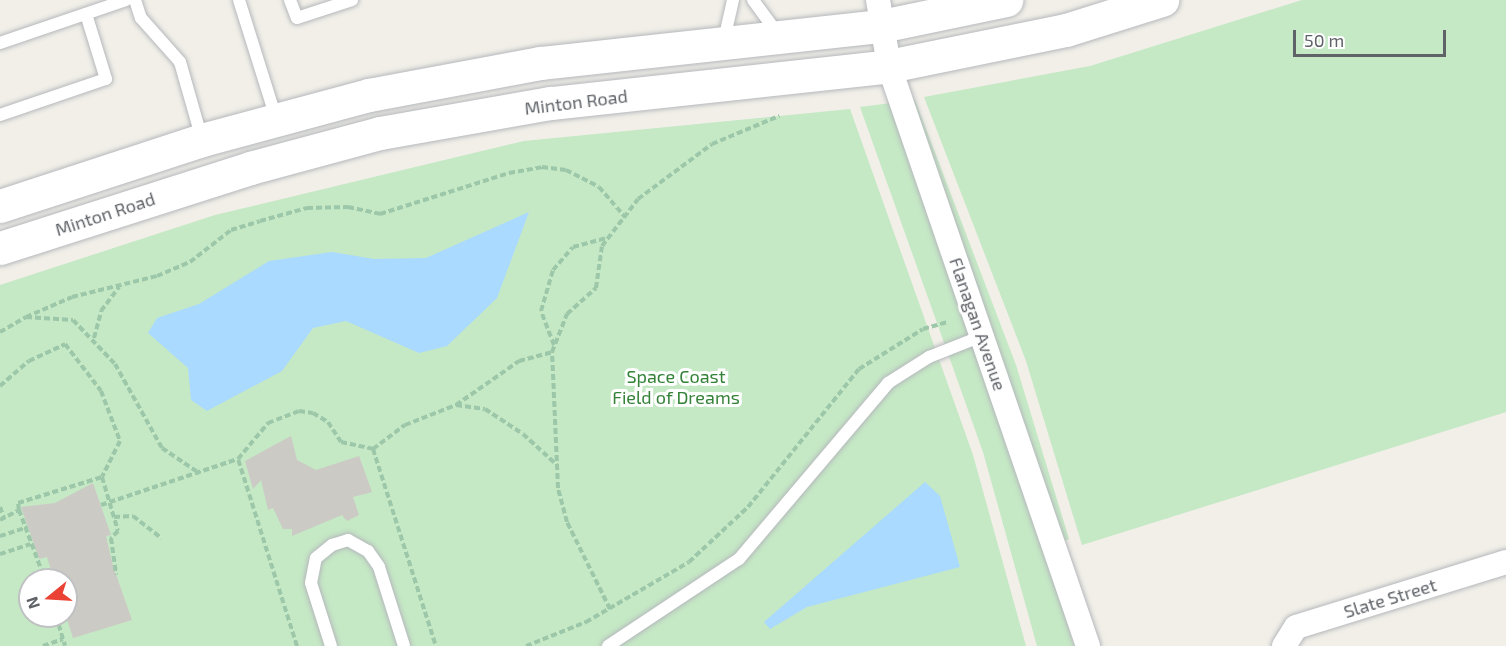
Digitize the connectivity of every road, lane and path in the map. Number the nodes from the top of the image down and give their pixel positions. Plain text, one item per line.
1 (126, 0) edge
2 (135, 0) edge
3 (238, 0) edge
4 (290, 0) edge
5 (352, 0) edge
6 (732, 0) edge
7 (753, 0) edge
8 (1006, 0) edge
9 (1162, 0) edge
10 (880, 13) edge
11 (86, 14) junction
12 (780, 37) junction
13 (0, 43) edge
14 (723, 44) junction
15 (889, 66) junction
16 (0, 115) edge
17 (779, 116) dead end
18 (276, 120) junction
19 (202, 140) junction
20 (250, 168) junction
21 (0, 206) edge
22 (625, 217) junction
23 (608, 238) junction
24 (0, 248) edge
25 (120, 286) junction
26 (26, 318) junction
27 (947, 322) dead end
28 (0, 332) edge
29 (981, 336) junction
30 (94, 339) junction
31 (555, 345) junction
32 (552, 352) junction
33 (0, 386) edge
34 (456, 405) junction
35 (373, 449) junction
36 (238, 459) junction
37 (557, 465) junction
38 (199, 473) junction
39 (102, 477) junction
40 (109, 501) junction
41 (101, 505) dead end
42 (0, 507) edge
43 (19, 510) junction
44 (114, 517) junction
45 (2, 519) edge
46 (26, 527) junction
47 (0, 536) edge
48 (161, 538) dead end
49 (30, 544) junction
50 (0, 554) edge
51 (1506, 562) edge
52 (40, 568) edge
53 (116, 574) dead end
54 (610, 609) junction
55 (60, 628) edge
56 (63, 639) junction
57 (43, 646) edge
58 (65, 646) edge
59 (297, 646) edge
60 (331, 646) edge
61 (404, 646) edge
62 (436, 646) edge
63 (526, 646) edge
64 (608, 646) edge
65 (1088, 646) edge
66 (1284, 646) edge

1 - 11 lane
2 - 19 lane
3 - 18 lane
4 - 5 lane
6 - 14 lane
7 - 12 lane
8 - 10 main road
9 - 15 main road, Minton Road
10 - 12 main road
10 - 15 street, Flanagan Avenue
11 - 13 lane
11 - 16 lane
12 - 14 main road
14 - 18 main road
15 - 20 main road, Minton Road
15 - 29 street, Flanagan Avenue
17 - 22 path
18 - 19 main road
18 - 20 main road
19 - 20 main road
19 - 21 main road
20 - 24 main road, Minton Road
22 - 23 path
22 - 25 path
23 - 31 path
23 - 31 path
25 - 26 path
25 - 30 path
26 - 28 path
26 - 30 path
27 - 54 path
29 - 64 lane
29 - 65 street, Flanagan Avenue
30 - 38 path
31 - 32 path
32 - 34 path
32 - 37 path
33 - 39 path
34 - 35 path
34 - 37 path
35 - 36 path
35 - 62 path
36 - 38 path
36 - 59 path
37 - 54 path
38 - 40 path
39 - 40 path
39 - 43 path
40 - 41 path
40 - 44 path
42 - 45 path
43 - 45 path
43 - 46 path
44 - 48 path
44 - 53 path
46 - 47 path
46 - 49 path
49 - 50 path
49 - 52 path
51 - 66 street, Slate Street
54 - 63 path
55 - 56 path
56 - 57 path
56 - 58 path
60 - 61 lane

